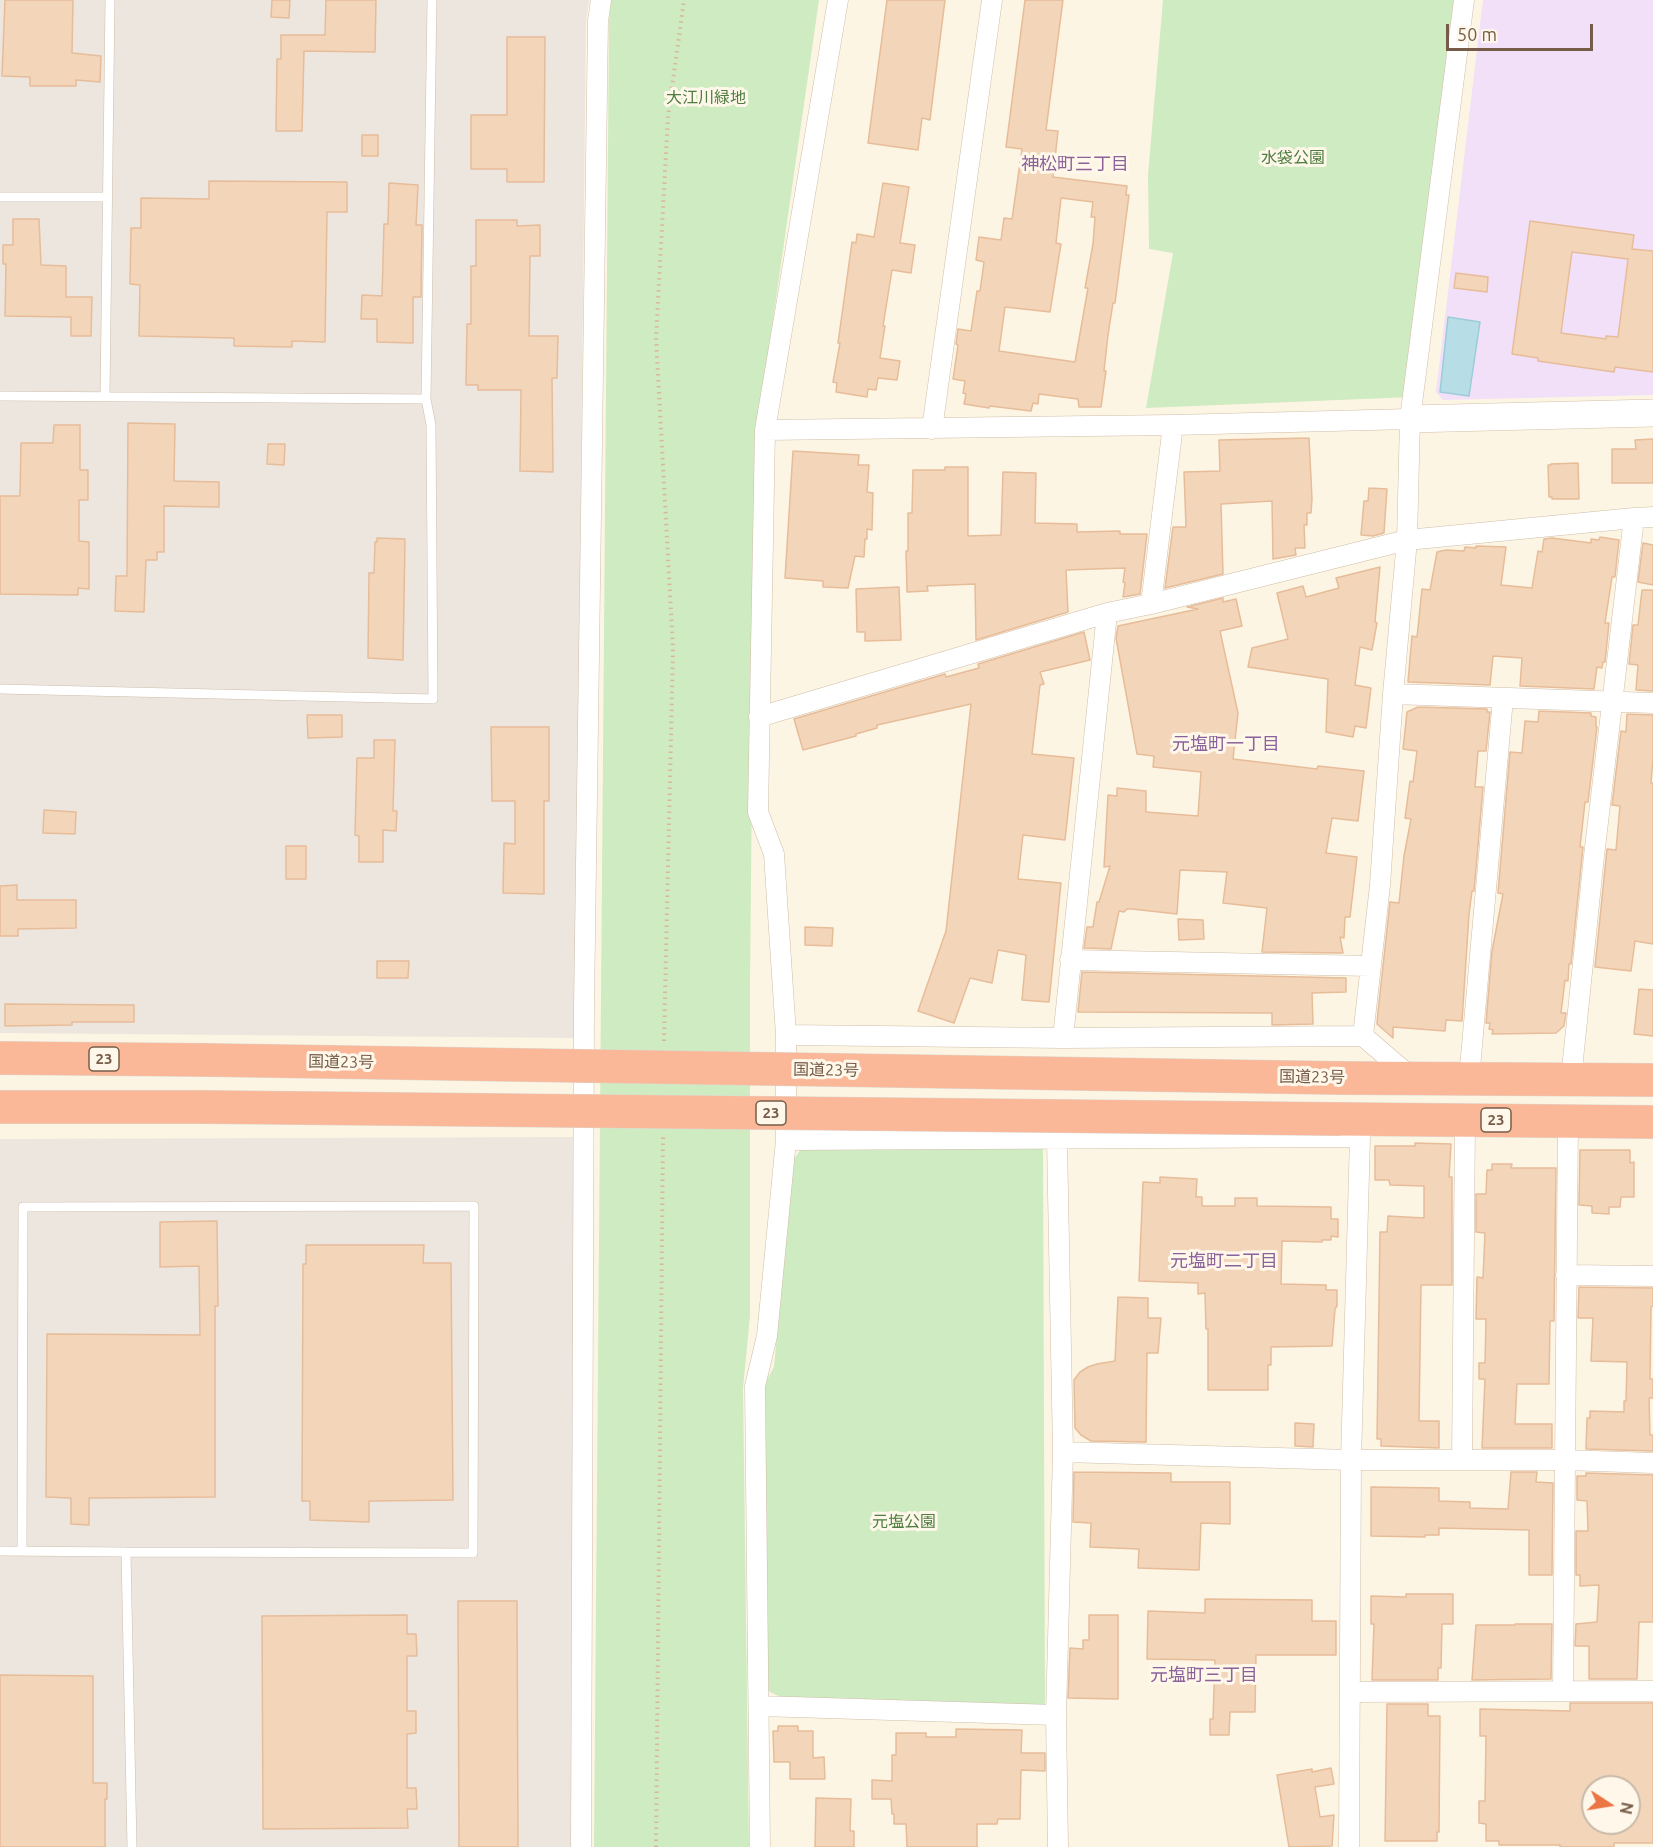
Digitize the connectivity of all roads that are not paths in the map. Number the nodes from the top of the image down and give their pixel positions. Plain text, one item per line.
1 (110, 0) edge
2 (432, 0) edge
3 (600, 0) edge
4 (838, 0) edge
5 (992, 0) edge
6 (1464, 0) edge
7 (0, 197) edge
8 (107, 197) junction
9 (0, 396) edge
10 (105, 396) junction
11 (426, 399) junction
12 (1653, 413) edge
13 (1410, 419) junction
14 (1173, 425) junction
15 (932, 429) junction
16 (765, 430) junction
17 (1643, 517) edge
18 (1407, 540) junction
19 (1151, 604) junction
20 (1107, 613) junction
21 (0, 689) edge
22 (1393, 694) junction
23 (1503, 698) junction
24 (1612, 701) junction
25 (1653, 703) edge
26 (759, 717) junction
27 (1070, 960) junction
28 (1371, 966) junction
29 (786, 1035) junction
30 (1363, 1036) junction
31 (1063, 1038) junction
32 (0, 1058) edge
33 (1412, 1078) junction
34 (1469, 1078) junction
35 (1571, 1079) junction
36 (1653, 1080) edge
37 (0, 1107) edge
38 (1465, 1120) junction
39 (1568, 1121) junction
40 (1653, 1122) edge
41 (1354, 1125) junction
42 (786, 1140) junction
43 (1057, 1140) junction
44 (1566, 1275) junction
45 (1653, 1276) edge
46 (1063, 1452) junction
47 (1351, 1460) junction
48 (1462, 1460) junction
49 (1565, 1460) junction
50 (1653, 1463) edge
51 (0, 1551) edge
52 (22, 1551) junction
53 (126, 1552) junction
54 (1563, 1691) junction
55 (1653, 1691) edge
56 (1350, 1692) junction
57 (759, 1706) junction
58 (1056, 1715) junction
59 (132, 1847) edge
60 (581, 1847) edge
61 (760, 1847) edge
62 (1058, 1847) edge
63 (1349, 1847) edge

1 - 8 lane
2 - 11 lane
3 - 60 street
4 - 16 street
5 - 15 street
6 - 13 street
7 - 8 lane
8 - 10 lane
9 - 10 lane
10 - 11 lane
11 - 21 lane
12 - 13 street
13 - 14 street
13 - 18 street
14 - 15 street
14 - 19 street
15 - 16 street
16 - 26 street
17 - 18 street
17 - 24 street
18 - 19 street
18 - 22 street
19 - 20 street
20 - 26 street
20 - 27 street
22 - 23 street
22 - 28 street
23 - 24 street
23 - 34 street
24 - 25 street
24 - 35 street
26 - 29 street
27 - 28 street
27 - 31 street
28 - 30 street
29 - 31 street
29 - 42 street
30 - 31 street
30 - 33 street
32 - 33 highway, 国道23号 / 23, bridge
33 - 34 highway, 国道23号 / 23
34 - 35 highway, 国道23号 / 23
35 - 36 highway, 国道23号 / 23
37 - 41 highway, 23, bridge
38 - 39 highway, 23
38 - 41 highway, 23
38 - 48 street
39 - 40 highway, 23
39 - 44 street
41 - 43 street
41 - 47 street
42 - 43 street
42 - 57 street
43 - 46 street
44 - 45 street
44 - 49 street
46 - 47 street
46 - 58 street
47 - 48 street
47 - 56 street
48 - 49 street
49 - 50 street
49 - 54 street
51 - 52 lane
52 - 53 lane
52 - 53 lane
53 - 59 lane
54 - 55 street
54 - 56 street
56 - 63 street
57 - 58 street
57 - 61 street
58 - 62 street

